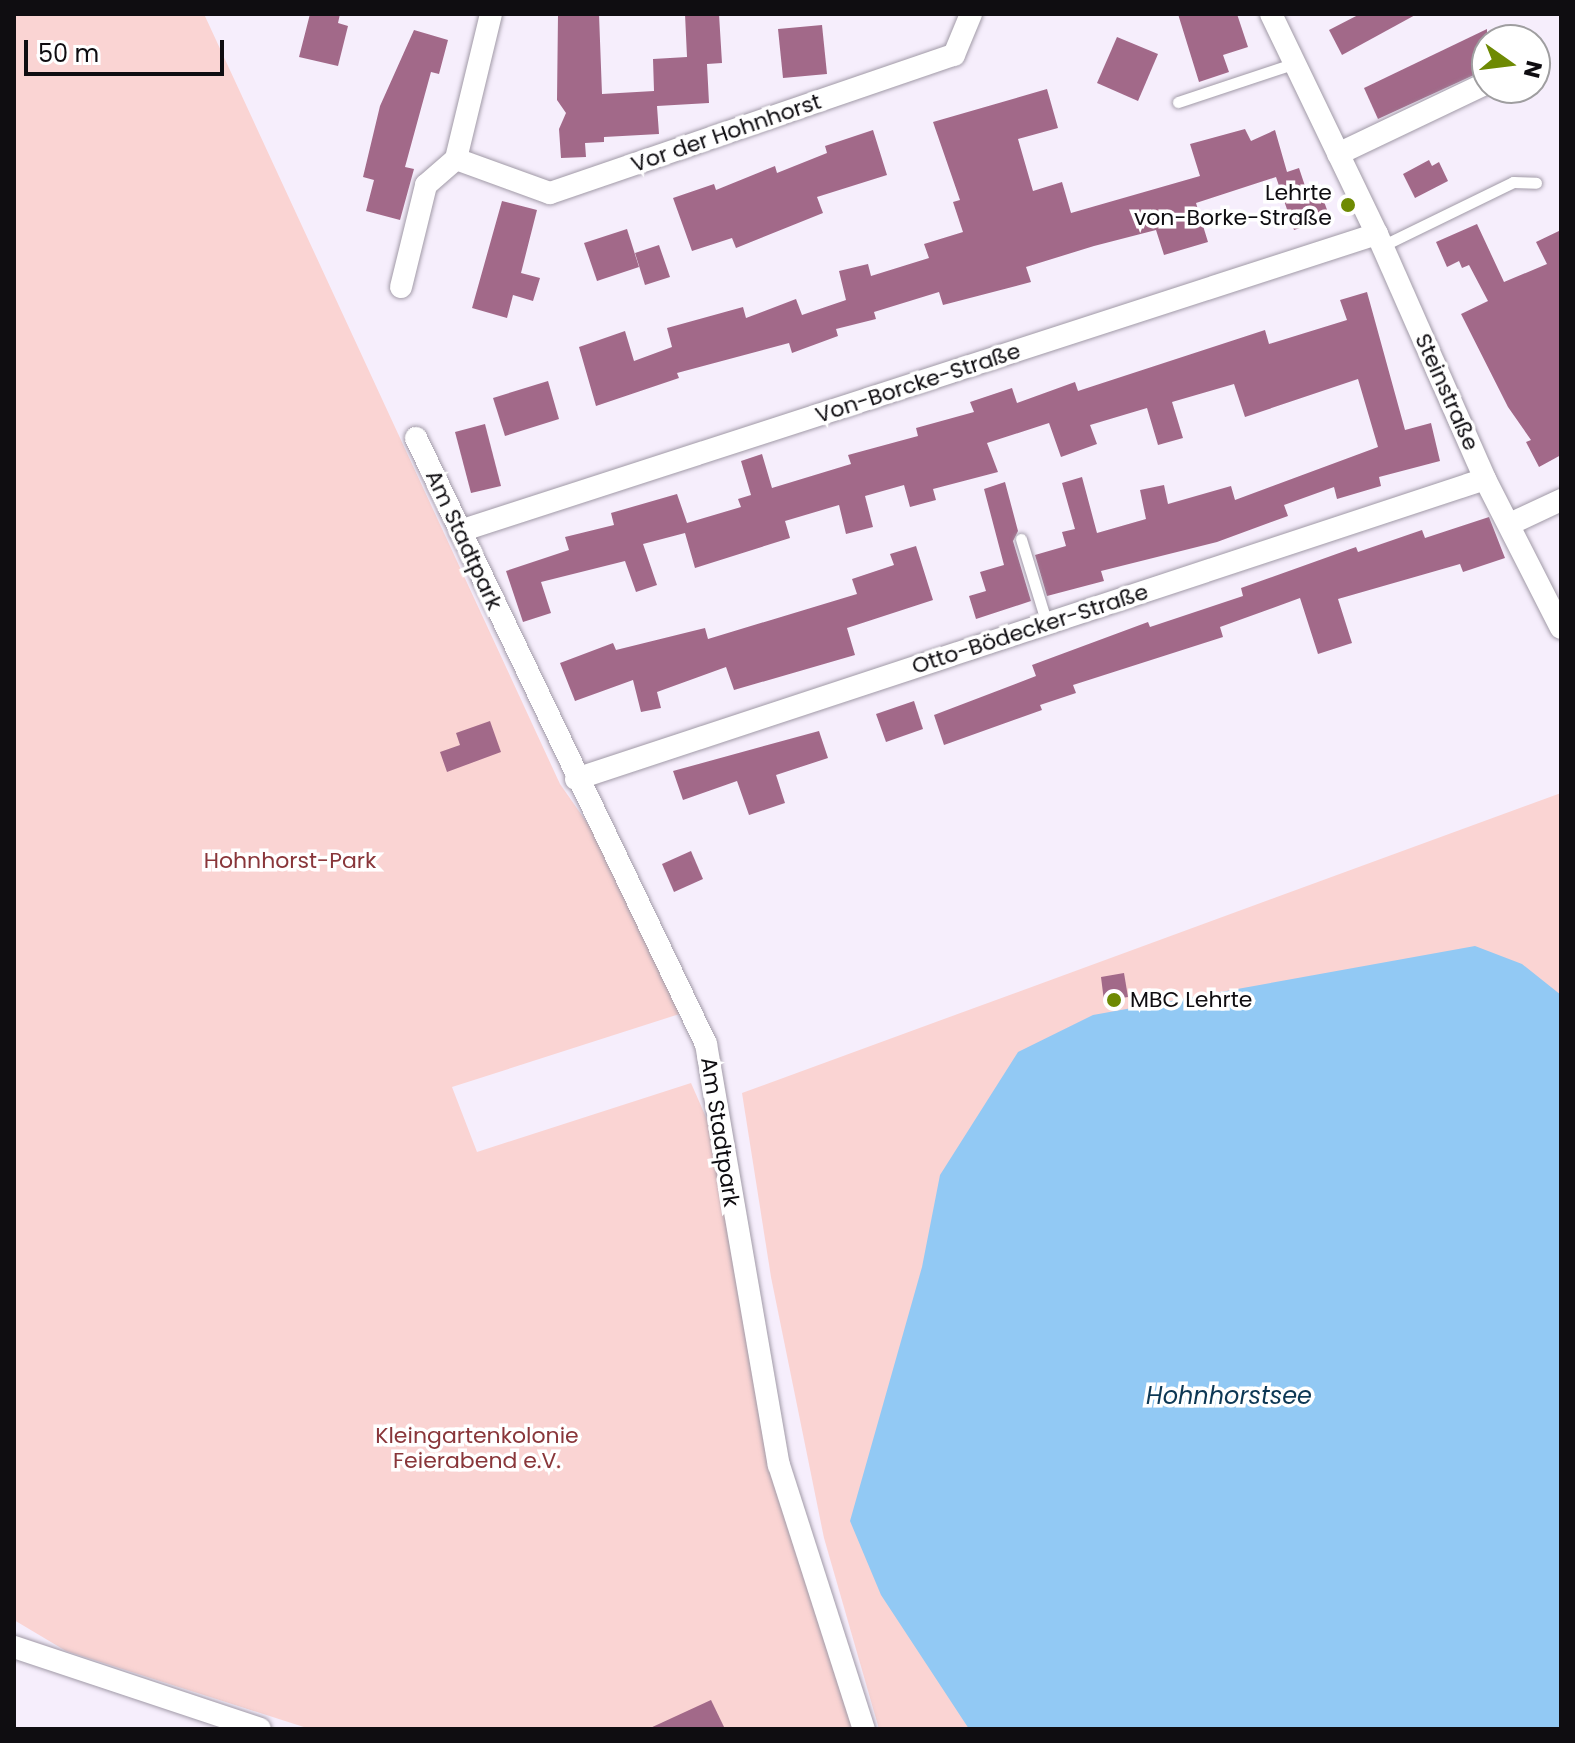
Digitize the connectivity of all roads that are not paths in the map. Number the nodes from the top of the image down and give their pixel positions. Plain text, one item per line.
1 (491, 14) edge
2 (971, 14) edge
3 (1271, 14) edge
4 (1295, 63) junction
5 (1471, 91) edge
6 (1178, 102) dead end
7 (1338, 154) junction
8 (456, 159) junction
9 (1536, 183) dead end
10 (1379, 240) junction
11 (401, 287) dead end
12 (416, 438) dead end
13 (1485, 479) junction
14 (1561, 500) edge
15 (1512, 523) junction
16 (460, 531) junction
17 (1021, 539) dead end
18 (1047, 624) junction
19 (1561, 628) edge
20 (576, 779) junction
21 (14, 1647) edge
22 (237, 1726) edge
23 (260, 1729) edge
24 (864, 1729) edge

1 - 8 street
2 - 8 street, Vor der Hohnhorst
3 - 4 street, Steinstraße
4 - 6 lane
4 - 7 street, Steinstraße
5 - 7 street
7 - 10 street, Steinstraße
8 - 11 street
9 - 10 lane
10 - 13 street, Steinstraße
10 - 16 street, Von-Borcke-Straße
12 - 16 street, Am Stadtpark
13 - 15 street, Steinstraße
13 - 18 street, Otto-Bödecker-Straße
14 - 15 street
15 - 19 street, Steinstraße
16 - 20 street, Am Stadtpark
17 - 18 lane
18 - 20 street, Otto-Bödecker-Straße
20 - 24 street, Am Stadtpark
21 - 22 street
22 - 23 street

